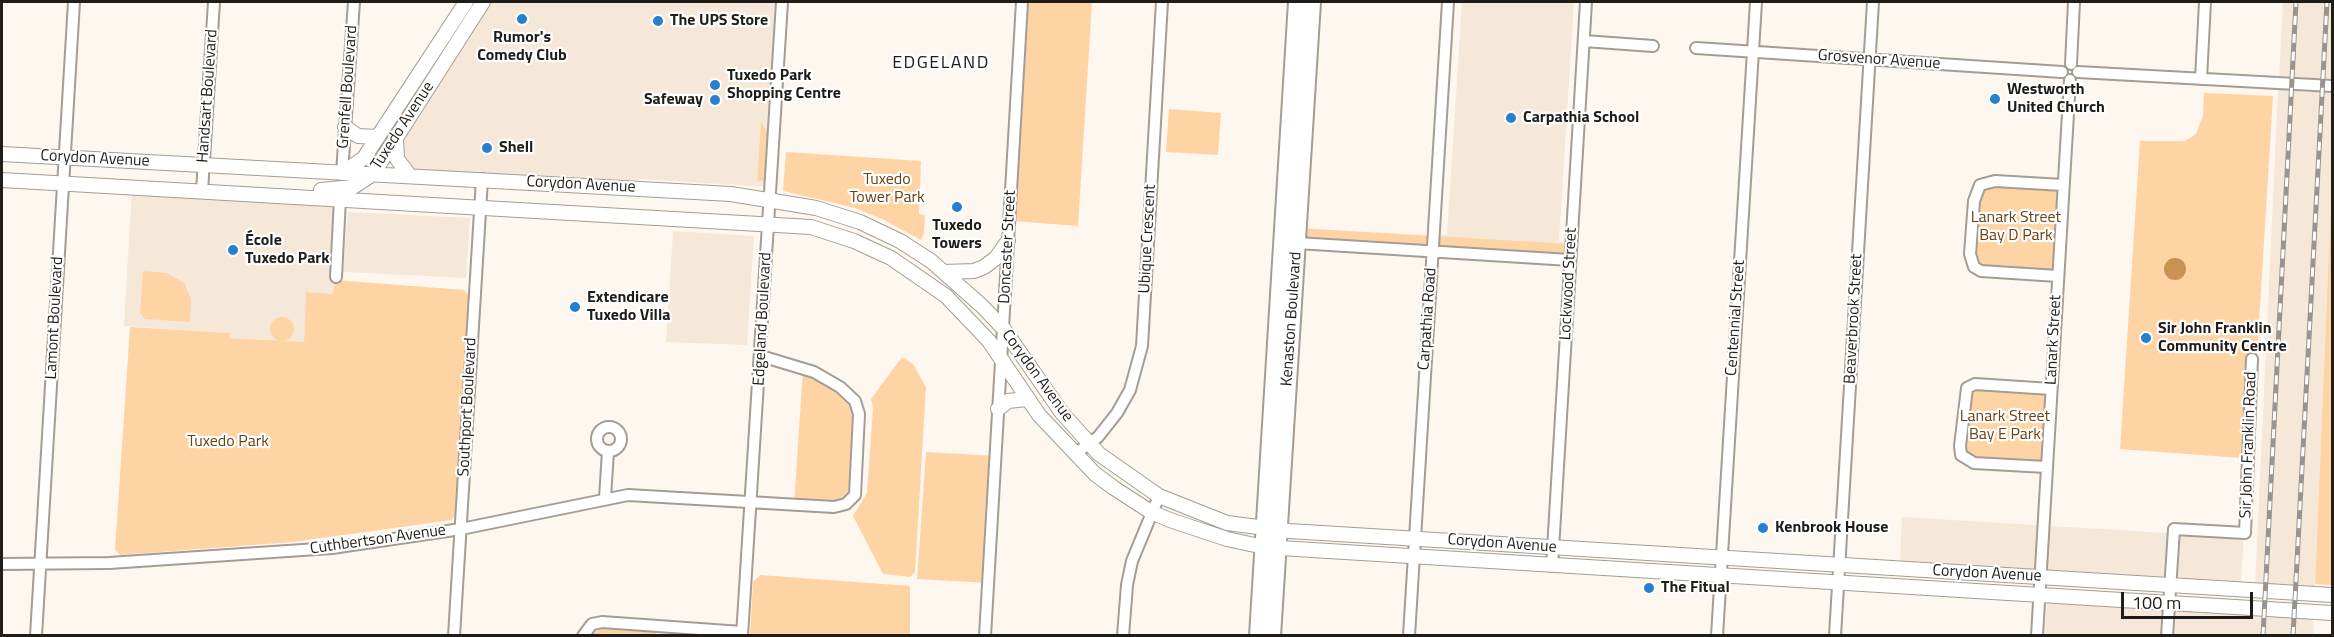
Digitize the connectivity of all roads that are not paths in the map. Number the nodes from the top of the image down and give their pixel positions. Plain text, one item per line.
1 (74, 2) edge
2 (214, 2) edge
3 (354, 2) edge
4 (466, 2) edge
5 (483, 2) edge
6 (782, 2) edge
7 (1022, 2) edge
8 (1162, 2) edge
9 (1297, 2) edge
10 (1312, 2) edge
11 (1448, 2) edge
12 (1586, 2) edge
13 (1756, 2) edge
14 (1873, 2) edge
15 (2074, 2) edge
16 (2205, 2) edge
17 (1584, 40) junction
18 (1653, 46) dead end
19 (1696, 48) dead end
20 (1753, 52) junction
21 (1869, 59) junction
22 (2070, 72) junction
23 (2201, 79) junction
24 (2332, 86) edge
25 (345, 126) junction
26 (378, 137) junction
27 (396, 139) junction
28 (2, 154) edge
29 (64, 158) junction
30 (204, 165) junction
31 (342, 172) junction
32 (373, 174) junction
33 (410, 176) junction
34 (482, 179) junction
35 (2, 180) edge
36 (63, 184) junction
37 (2063, 184) junction
38 (202, 191) junction
39 (287, 196) junction
40 (340, 199) junction
41 (770, 200) junction
42 (481, 207) junction
43 (768, 223) junction
44 (1008, 241) junction
45 (1297, 243) junction
46 (1432, 252) junction
47 (1570, 260) junction
48 (944, 272) junction
49 (2058, 276) junction
50 (336, 277) dead end
51 (982, 306) junction
52 (969, 319) junction
53 (1003, 328) junction
54 (761, 356) junction
55 (2252, 359) dead end
56 (1001, 361) junction
57 (1034, 376) junction
58 (1019, 386) junction
59 (2051, 390) junction
60 (1027, 399) junction
61 (998, 409) junction
62 (1089, 444) junction
63 (608, 451) dead end
64 (1075, 454) junction
65 (2046, 467) junction
66 (1159, 496) junction
67 (606, 498) junction
68 (750, 502) junction
69 (1151, 512) junction
70 (461, 529) junction
71 (1271, 529) junction
72 (1414, 539) junction
73 (1270, 547) junction
74 (1553, 548) junction
75 (1413, 556) junction
76 (1721, 558) junction
77 (2, 564) edge
78 (40, 565) junction
79 (1552, 566) junction
80 (1839, 566) junction
81 (1720, 577) junction
82 (2040, 578) junction
83 (1838, 583) junction
84 (2171, 586) junction
85 (2332, 595) edge
86 (2039, 596) junction
87 (2169, 603) junction
88 (2332, 613) edge
89 (657, 632) edge
90 (742, 634) edge
91 (36, 636) edge
92 (454, 636) edge
93 (583, 636) edge
94 (985, 636) edge
95 (1123, 636) edge
96 (1258, 636) edge
97 (1272, 636) edge
98 (1409, 636) edge
99 (1717, 636) edge
100 (1835, 636) edge
101 (2037, 636) edge
102 (2168, 636) edge

1 - 29 street, Lamont Boulevard
2 - 30 street, Handsart Boulevard
3 - 25 street, Grenfell Boulevard
4 - 26 main road, Tuxedo Avenue
5 - 27 main road, Tuxedo Avenue
6 - 41 street, Edgeland Boulevard
7 - 44 street, Doncaster Street
8 - 62 street, Ubique Crescent
9 - 71 main road, Kenaston Boulevard
10 - 45 main road, Kenaston Boulevard
11 - 46 street, Carpathia Road
12 - 17 street, Lockwood Street
13 - 20 street, Centennial Street
14 - 21 street, Beaverbrook Street
15 - 22 street, Lanark Street
16 - 23 street
17 - 18 street
17 - 47 street, Lockwood Street
19 - 20 street, Grosvenor Avenue
20 - 21 street, Grosvenor Avenue
20 - 76 street, Centennial Street
21 - 22 street, Grosvenor Avenue
21 - 80 street, Beaverbrook Street
22 - 23 street, Grosvenor Avenue
22 - 37 street, Lanark Street
23 - 24 street, Grosvenor Avenue
25 - 26 main road
25 - 31 street, Grenfell Boulevard
26 - 31 main road, Tuxedo Avenue
27 - 32 main road, Tuxedo Avenue
27 - 33 main road
28 - 29 main road, Corydon Avenue
29 - 30 main road, Corydon Avenue
29 - 36 street, Lamont Boulevard
30 - 31 main road, Corydon Avenue
30 - 38 street, Handsart Boulevard
31 - 32 main road, Corydon Avenue
32 - 33 main road, Corydon Avenue
32 - 39 main road, Tuxedo Avenue
33 - 34 main road, Corydon Avenue
34 - 41 main road, Corydon Avenue
34 - 42 street, Southport Boulevard
35 - 36 main road, Corydon Avenue
36 - 38 main road, Corydon Avenue
36 - 78 street, Lamont Boulevard
37 - 49 street, Lanark Street
37 - 49 street
38 - 39 main road, Corydon Avenue
39 - 40 main road, Corydon Avenue
40 - 42 main road, Corydon Avenue
40 - 50 street
41 - 43 street, Edgeland Boulevard
41 - 48 main road, Corydon Avenue
42 - 43 main road, Corydon Avenue
42 - 70 street, Southport Boulevard
43 - 52 main road, Corydon Avenue
43 - 54 street, Edgeland Boulevard
44 - 48 main road
44 - 53 street, Doncaster Street
45 - 46 street
45 - 71 main road, Kenaston Boulevard
46 - 47 street
46 - 72 street, Carpathia Road
47 - 74 street, Lockwood Street
48 - 51 main road, Corydon Avenue
49 - 59 street, Lanark Street
51 - 52 main road
51 - 53 main road, Corydon Avenue
52 - 56 main road, Corydon Avenue
53 - 56 street, Doncaster Street
53 - 57 main road, Corydon Avenue
54 - 68 street, Edgeland Boulevard
54 - 68 street, Cuthbertson Avenue
55 - 84 street, Sir John Franklin Road
56 - 58 main road, Corydon Avenue
56 - 61 street, Doncaster Street
57 - 58 main road
57 - 62 main road, Corydon Avenue
58 - 60 main road, Corydon Avenue
59 - 65 street, Lanark Street
59 - 65 street
60 - 61 main road
60 - 64 main road, Corydon Avenue
61 - 94 street, Doncaster Street
62 - 64 street, Ubique Crescent
62 - 66 main road, Corydon Avenue
63 - 67 street
64 - 69 main road, Corydon Avenue
65 - 82 street, Lanark Street
66 - 69 street
66 - 71 main road, Corydon Avenue
67 - 68 street, Cuthbertson Avenue
67 - 70 street, Cuthbertson Avenue
68 - 90 street, Edgeland Boulevard
69 - 73 main road, Corydon Avenue
69 - 95 street
70 - 78 street, Cuthbertson Avenue
70 - 92 street, Southport Boulevard
71 - 72 main road, Corydon Avenue
71 - 73 main road, Kenaston Boulevard
72 - 74 main road, Corydon Avenue
72 - 75 street, Carpathia Road
73 - 75 main road, Corydon Avenue
73 - 96 main road, Kenaston Boulevard
73 - 97 main road, Kenaston Boulevard
74 - 76 main road, Corydon Avenue
74 - 79 street, Lockwood Street
75 - 79 main road, Corydon Avenue
75 - 98 street, Carpathia Road
76 - 80 main road, Corydon Avenue
76 - 81 street, Centennial Street
77 - 78 street, Cuthbertson Avenue
78 - 91 street, Lamont Boulevard
79 - 81 main road, Corydon Avenue
80 - 82 main road, Corydon Avenue
80 - 83 street, Beaverbrook Street
81 - 83 main road, Corydon Avenue
81 - 99 street, Centennial Street
82 - 84 main road, Corydon Avenue
82 - 86 street, Lanark Street
83 - 86 main road, Corydon Avenue
83 - 100 street, Beaverbrook Street
84 - 85 main road, Corydon Avenue
84 - 87 street
86 - 87 main road, Corydon Avenue
86 - 101 street, Lanark Street
87 - 88 main road, Corydon Avenue
87 - 102 street
89 - 90 street
89 - 93 street

